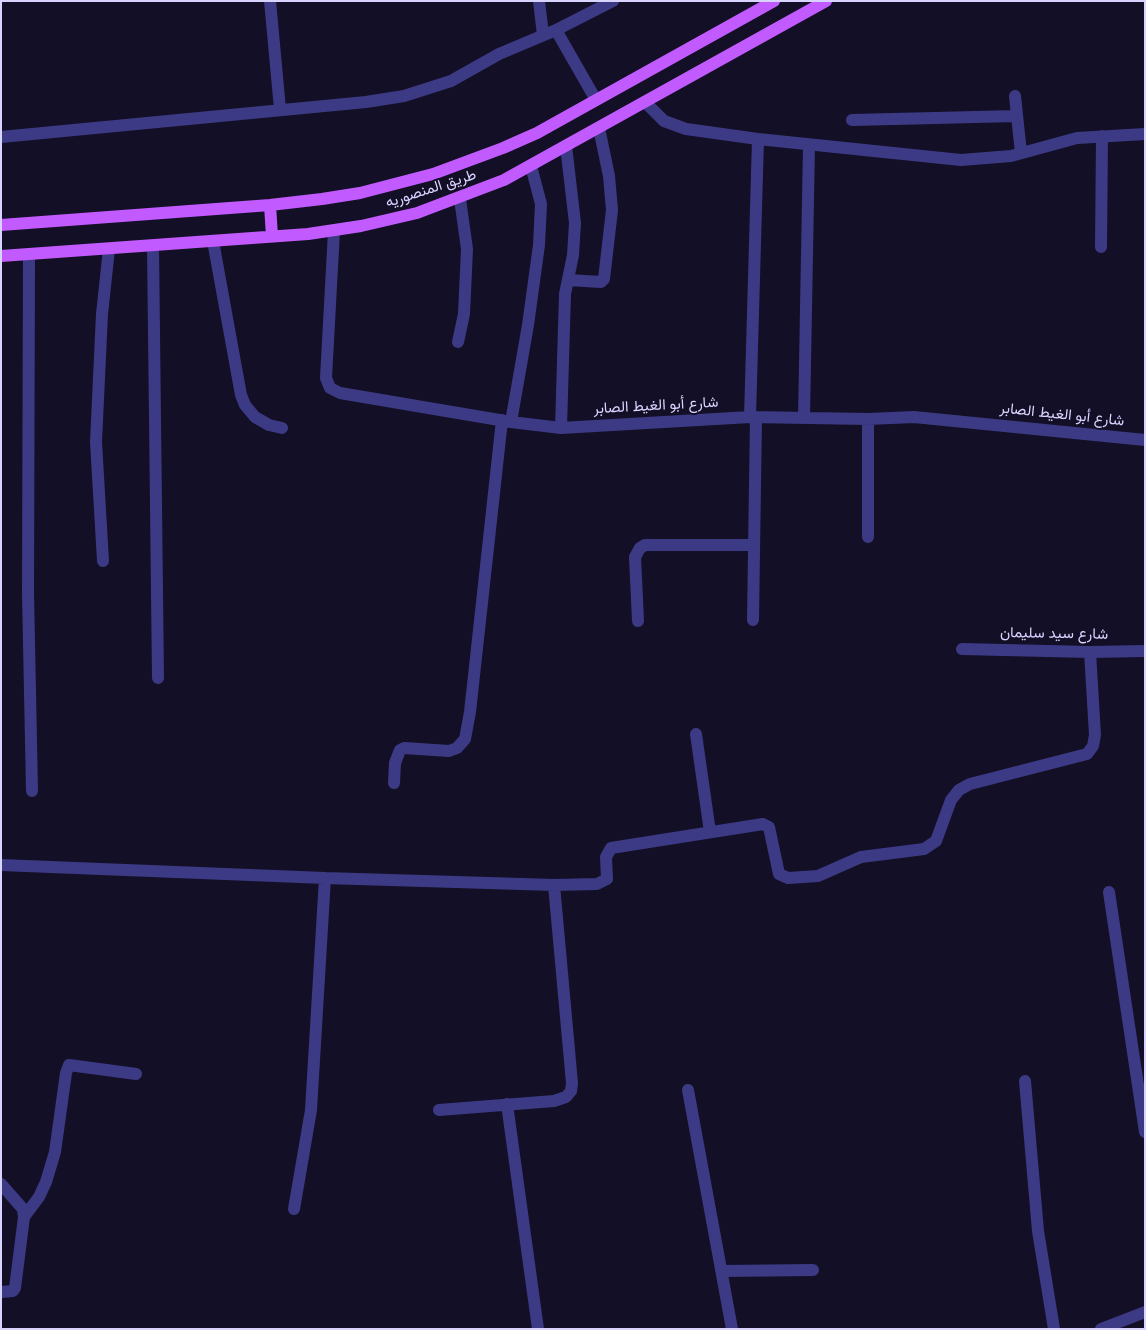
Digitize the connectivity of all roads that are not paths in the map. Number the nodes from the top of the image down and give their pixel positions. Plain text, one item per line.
1 (270, 1) edge
2 (539, 1) edge
3 (613, 1) edge
4 (774, 1) edge
5 (826, 1) edge
6 (556, 30) junction
7 (543, 35) junction
8 (593, 95) junction
9 (1015, 96) dead end
10 (645, 102) junction
11 (280, 109) junction
12 (1017, 116) junction
13 (852, 120) dead end
14 (599, 128) junction
15 (1145, 134) edge
16 (1102, 136) junction
17 (1, 137) edge
18 (758, 139) junction
19 (809, 144) junction
20 (566, 146) junction
21 (1021, 153) junction
22 (532, 166) junction
23 (460, 199) junction
24 (270, 205) junction
25 (1, 225) edge
26 (334, 231) junction
27 (272, 236) junction
28 (213, 241) junction
29 (153, 246) junction
30 (1101, 247) dead end
31 (109, 249) junction
32 (29, 254) junction
33 (1, 256) edge
34 (568, 280) junction
35 (458, 342) dead end
36 (753, 417) junction
37 (804, 418) junction
38 (868, 419) junction
39 (506, 421) junction
40 (282, 428) dead end
41 (561, 428) junction
42 (1145, 440) edge
43 (868, 537) dead end
44 (754, 545) junction
45 (103, 562) dead end
46 (753, 620) dead end
47 (638, 621) dead end
48 (962, 649) dead end
49 (1145, 651) edge
50 (1090, 652) junction
51 (158, 678) dead end
52 (696, 734) dead end
53 (394, 783) dead end
54 (32, 791) dead end
55 (710, 832) junction
56 (1, 865) edge
57 (325, 878) junction
58 (554, 885) junction
59 (1109, 892) dead end
60 (136, 1074) dead end
61 (1025, 1081) dead end
62 (1141, 1086) edge
63 (688, 1090) dead end
64 (508, 1104) junction
65 (439, 1110) dead end
66 (1145, 1132) edge
67 (1, 1184) edge
68 (294, 1209) dead end
69 (24, 1217) junction
70 (813, 1270) dead end
71 (722, 1271) junction
72 (1, 1292) edge
73 (1145, 1312) edge
74 (538, 1329) edge
75 (732, 1329) edge
76 (1054, 1329) edge
77 (1101, 1329) edge

1 - 11 street
2 - 7 street
3 - 6 street
4 - 8 main road, طريق المنصوريه
5 - 10 main road, طريق المنصوريه
6 - 7 street
6 - 8 street
7 - 11 street
8 - 24 main road, طريق المنصوريه
9 - 12 street
10 - 14 main road, طريق المنصوريه
10 - 18 street
11 - 17 street
12 - 13 street
12 - 21 street
14 - 20 main road, طريق المنصوريه
14 - 34 street
15 - 16 street
16 - 21 street
16 - 30 street
18 - 19 street
18 - 36 street
19 - 21 street
19 - 37 street
20 - 22 main road, طريق المنصوريه
20 - 34 street
22 - 23 main road, طريق المنصوريه
22 - 39 street
23 - 26 main road, طريق المنصوريه
23 - 35 street
24 - 25 main road, طريق المنصوريه
24 - 27 main road
26 - 27 main road, طريق المنصوريه
26 - 39 street, شارع أبو الغيط الصابر
27 - 28 main road, طريق المنصوريه
28 - 29 main road, طريق المنصوريه
28 - 40 street
29 - 31 main road, طريق المنصوريه
29 - 51 street
31 - 32 main road, طريق المنصوريه
31 - 45 street
32 - 33 main road, طريق المنصوريه
32 - 54 street
34 - 41 street
36 - 37 street, شارع أبو الغيط الصابر
36 - 41 street, شارع أبو الغيط الصابر
36 - 44 street
37 - 38 street, شارع أبو الغيط الصابر
38 - 42 street, شارع أبو الغيط الصابر
38 - 43 street
39 - 41 street, شارع أبو الغيط الصابر
39 - 53 street
44 - 46 street
44 - 47 street
48 - 50 street, شارع سيد سليمان
49 - 50 street, شارع سيد سليمان
50 - 55 street
52 - 55 street
55 - 58 street
56 - 57 street
57 - 58 street
57 - 68 street
58 - 64 street
59 - 62 street
60 - 69 street
61 - 76 street
62 - 66 street
63 - 71 street
64 - 65 street
64 - 74 street
67 - 69 street
69 - 72 street
70 - 71 street
71 - 75 street
73 - 77 street

